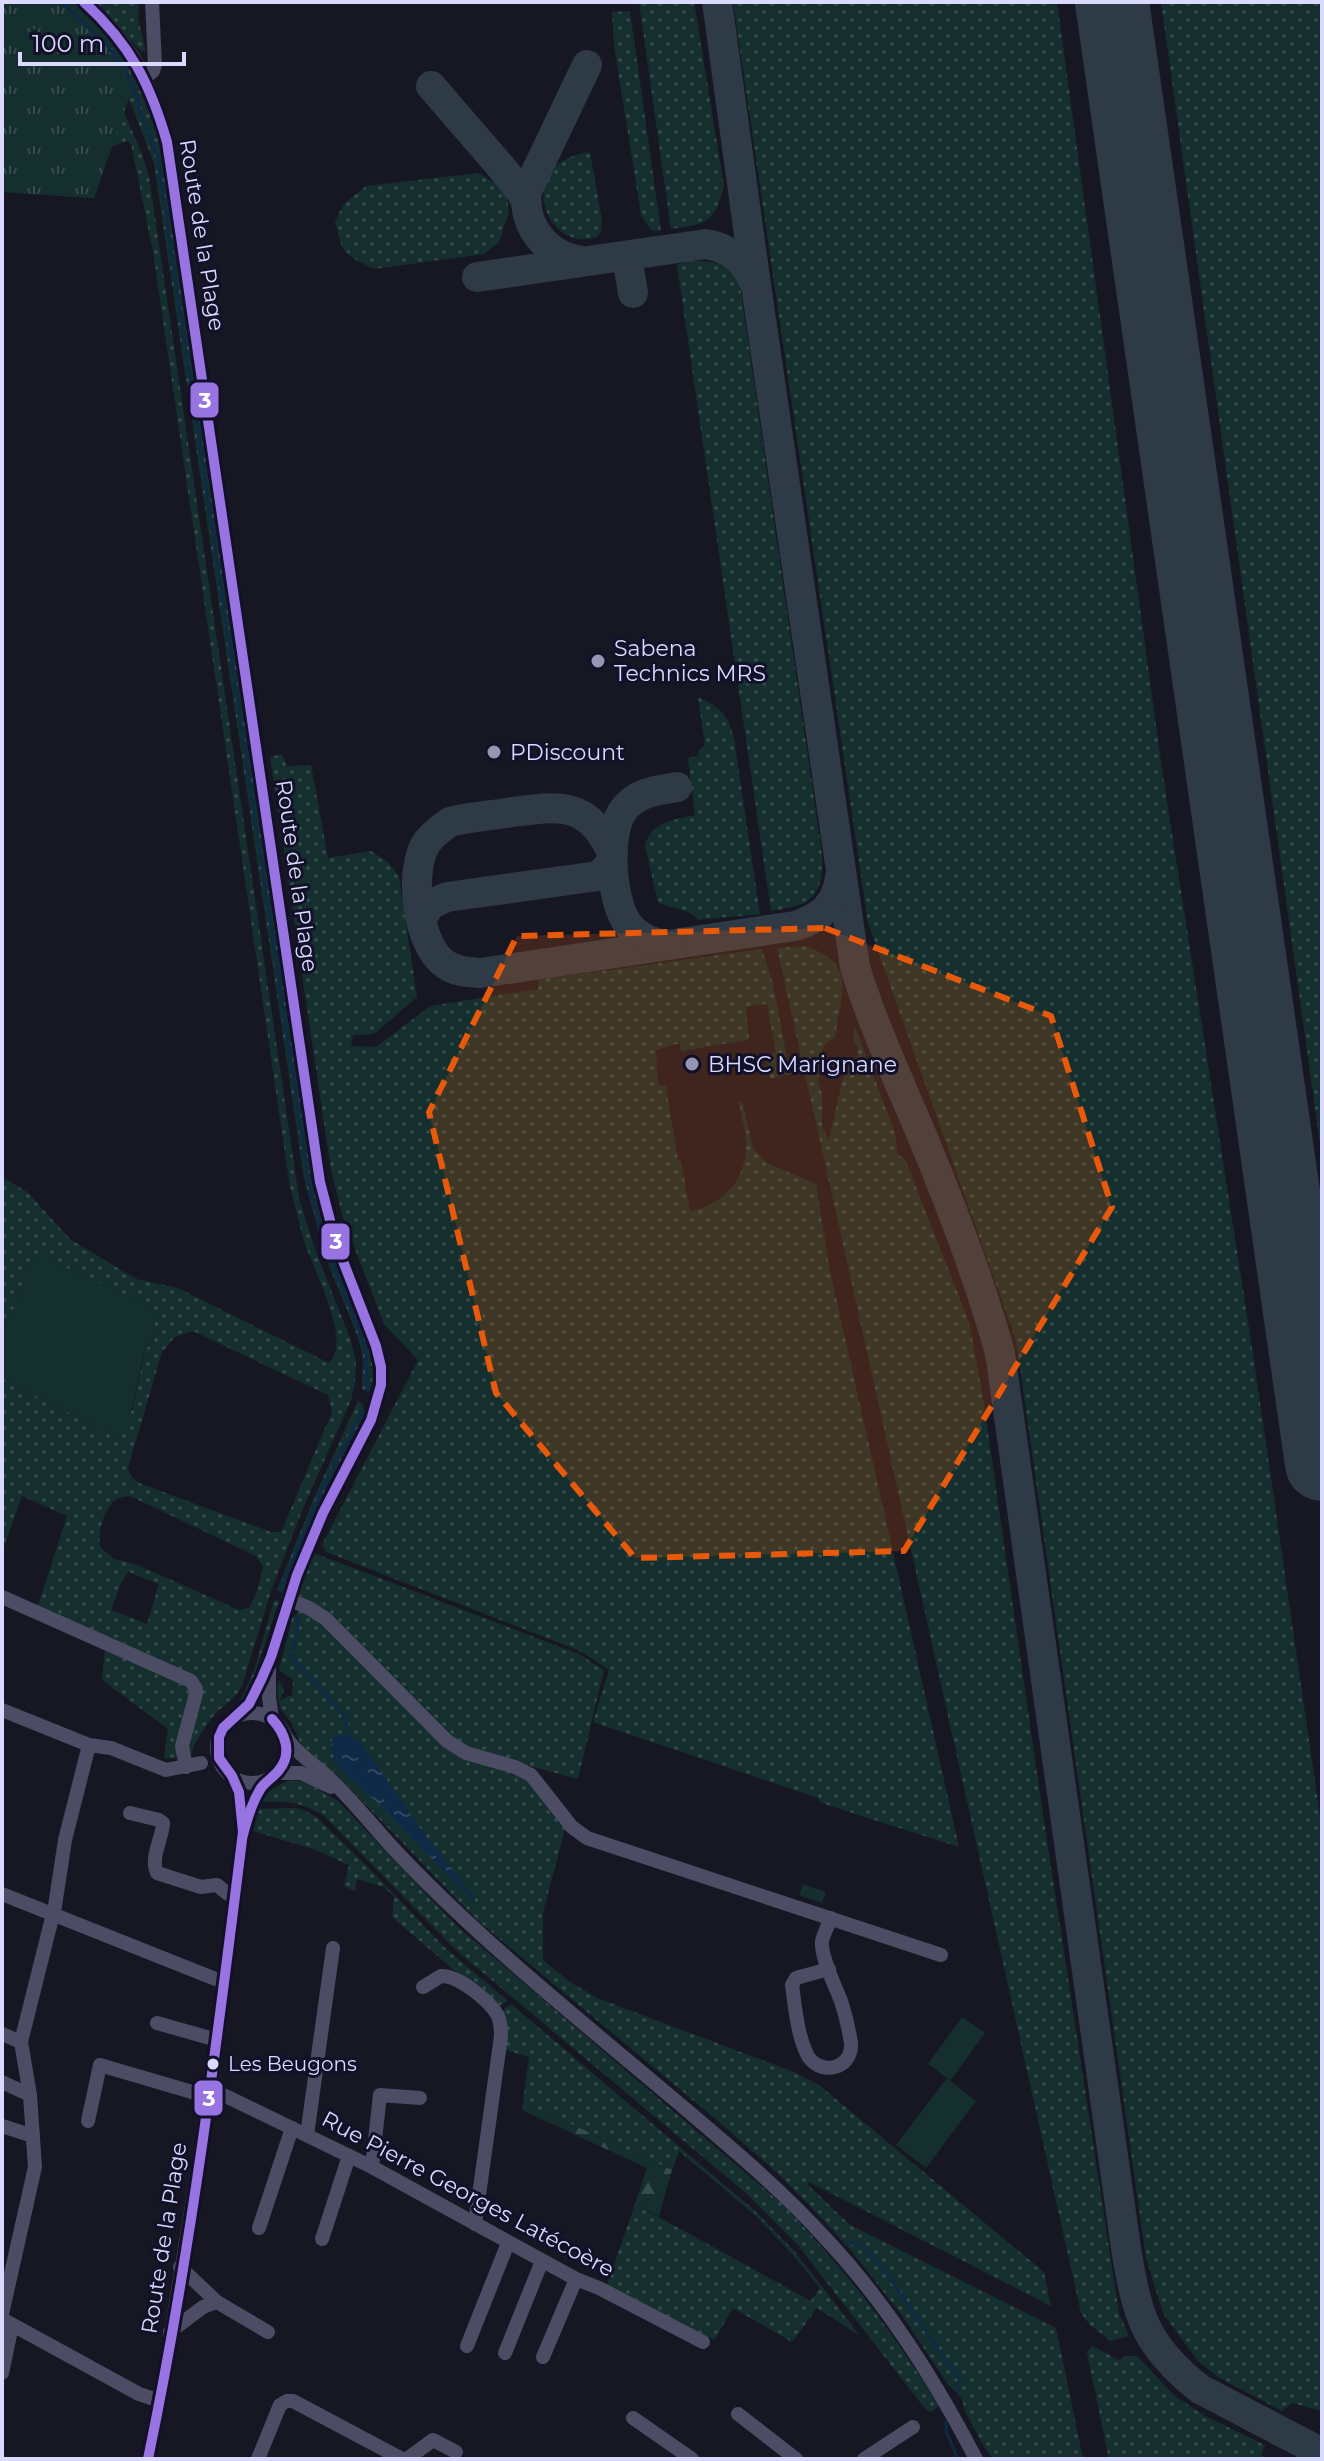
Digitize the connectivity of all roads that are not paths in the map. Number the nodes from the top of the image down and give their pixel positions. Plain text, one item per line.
1 (84, 2) edge
2 (152, 2) edge
3 (146, 77) junction
4 (2, 1597) edge
5 (288, 1599) junction
6 (271, 1657) junction
7 (2, 1710) edge
8 (239, 1715) junction
9 (272, 1719) junction
10 (284, 1734) junction
11 (89, 1745) junction
12 (217, 1748) junction
13 (201, 1763) junction
14 (186, 1767) junction
15 (227, 1771) junction
16 (273, 1775) junction
17 (350, 1801) junction
18 (130, 1813) dead end
19 (243, 1832) junction
20 (2, 1894) edge
21 (235, 1896) junction
22 (53, 1913) junction
23 (831, 1918) junction
24 (333, 1948) dead end
25 (941, 1955) dead end
26 (829, 1969) junction
27 (223, 1982) junction
28 (423, 1987) dead end
29 (157, 2023) dead end
30 (2, 2034) edge
31 (217, 2040) junction
32 (21, 2042) junction
33 (2, 2082) edge
34 (210, 2093) junction
35 (30, 2095) junction
36 (420, 2098) dead end
37 (88, 2121) dead end
38 (2, 2126) edge
39 (292, 2128) junction
40 (307, 2135) junction
41 (33, 2136) junction
42 (349, 2156) junction
43 (372, 2167) junction
44 (475, 2224) junction
45 (259, 2228) dead end
46 (322, 2239) dead end
47 (508, 2243) junction
48 (542, 2261) junction
49 (180, 2267) junction
50 (576, 2279) junction
51 (217, 2302) junction
52 (5, 2319) edge
53 (170, 2332) junction
54 (268, 2332) dead end
55 (703, 2342) dead end
56 (467, 2346) dead end
57 (505, 2353) dead end
58 (543, 2357) dead end
59 (2, 2373) edge
60 (160, 2401) junction
61 (738, 2414) dead end
62 (633, 2418) dead end
63 (913, 2427) dead end
64 (456, 2452) dead end
65 (148, 2459) edge
66 (258, 2459) edge
67 (405, 2459) edge
68 (692, 2459) edge
69 (796, 2459) edge
70 (864, 2459) edge
71 (976, 2459) edge

1 - 3 street, Route de la Plage
2 - 3 street
3 - 5 street, Route de la Plage
4 - 14 street
5 - 6 street, Route de la Plage
5 - 23 street
6 - 8 street, Route de la Plage
6 - 9 street, Route de la Plage
7 - 11 street
8 - 9 street
8 - 12 street
9 - 10 street
10 - 16 street
10 - 17 street
11 - 14 street
11 - 22 street
12 - 13 street
12 - 15 street
13 - 14 street
13 - 15 street
15 - 16 street
15 - 19 street, Route de la Plage
16 - 17 street
16 - 19 street, Route de la Plage
17 - 71 street
18 - 21 street
19 - 21 street, Route de la Plage
20 - 22 street
21 - 27 street, Route de la Plage
22 - 27 street
22 - 32 street
23 - 25 street
23 - 26 street
24 - 40 street
26 - 26 street
27 - 31 street, Route de la Plage
28 - 44 street
29 - 31 street
30 - 32 street
31 - 34 street, Route de la Plage
32 - 35 street
33 - 35 street
34 - 37 street, Rue Pierre Georges Latécoère
34 - 39 street, Rue Pierre Georges Latécoère
34 - 49 street, Route de la Plage
35 - 41 street
36 - 43 street
38 - 41 street
39 - 40 street, Rue Pierre Georges Latécoère
39 - 45 street
40 - 42 street, Rue Pierre Georges Latécoère
41 - 52 street
42 - 43 street, Rue Pierre Georges Latécoère
42 - 46 street
43 - 44 street, Rue Pierre Georges Latécoère
44 - 47 street, Rue Pierre Georges Latécoère
47 - 48 street, Rue Pierre Georges Latécoère
47 - 56 street
48 - 50 street, Rue Pierre Georges Latécoère
48 - 57 street
49 - 51 street
49 - 53 street, Route de la Plage
50 - 55 street, Rue Pierre Georges Latécoère
50 - 58 street
51 - 53 street
51 - 54 street
52 - 59 street
52 - 60 street
53 - 60 street, Route de la Plage
60 - 65 street, Route de la Plage
61 - 69 street
62 - 68 street
63 - 70 street
64 - 67 street
66 - 67 street

